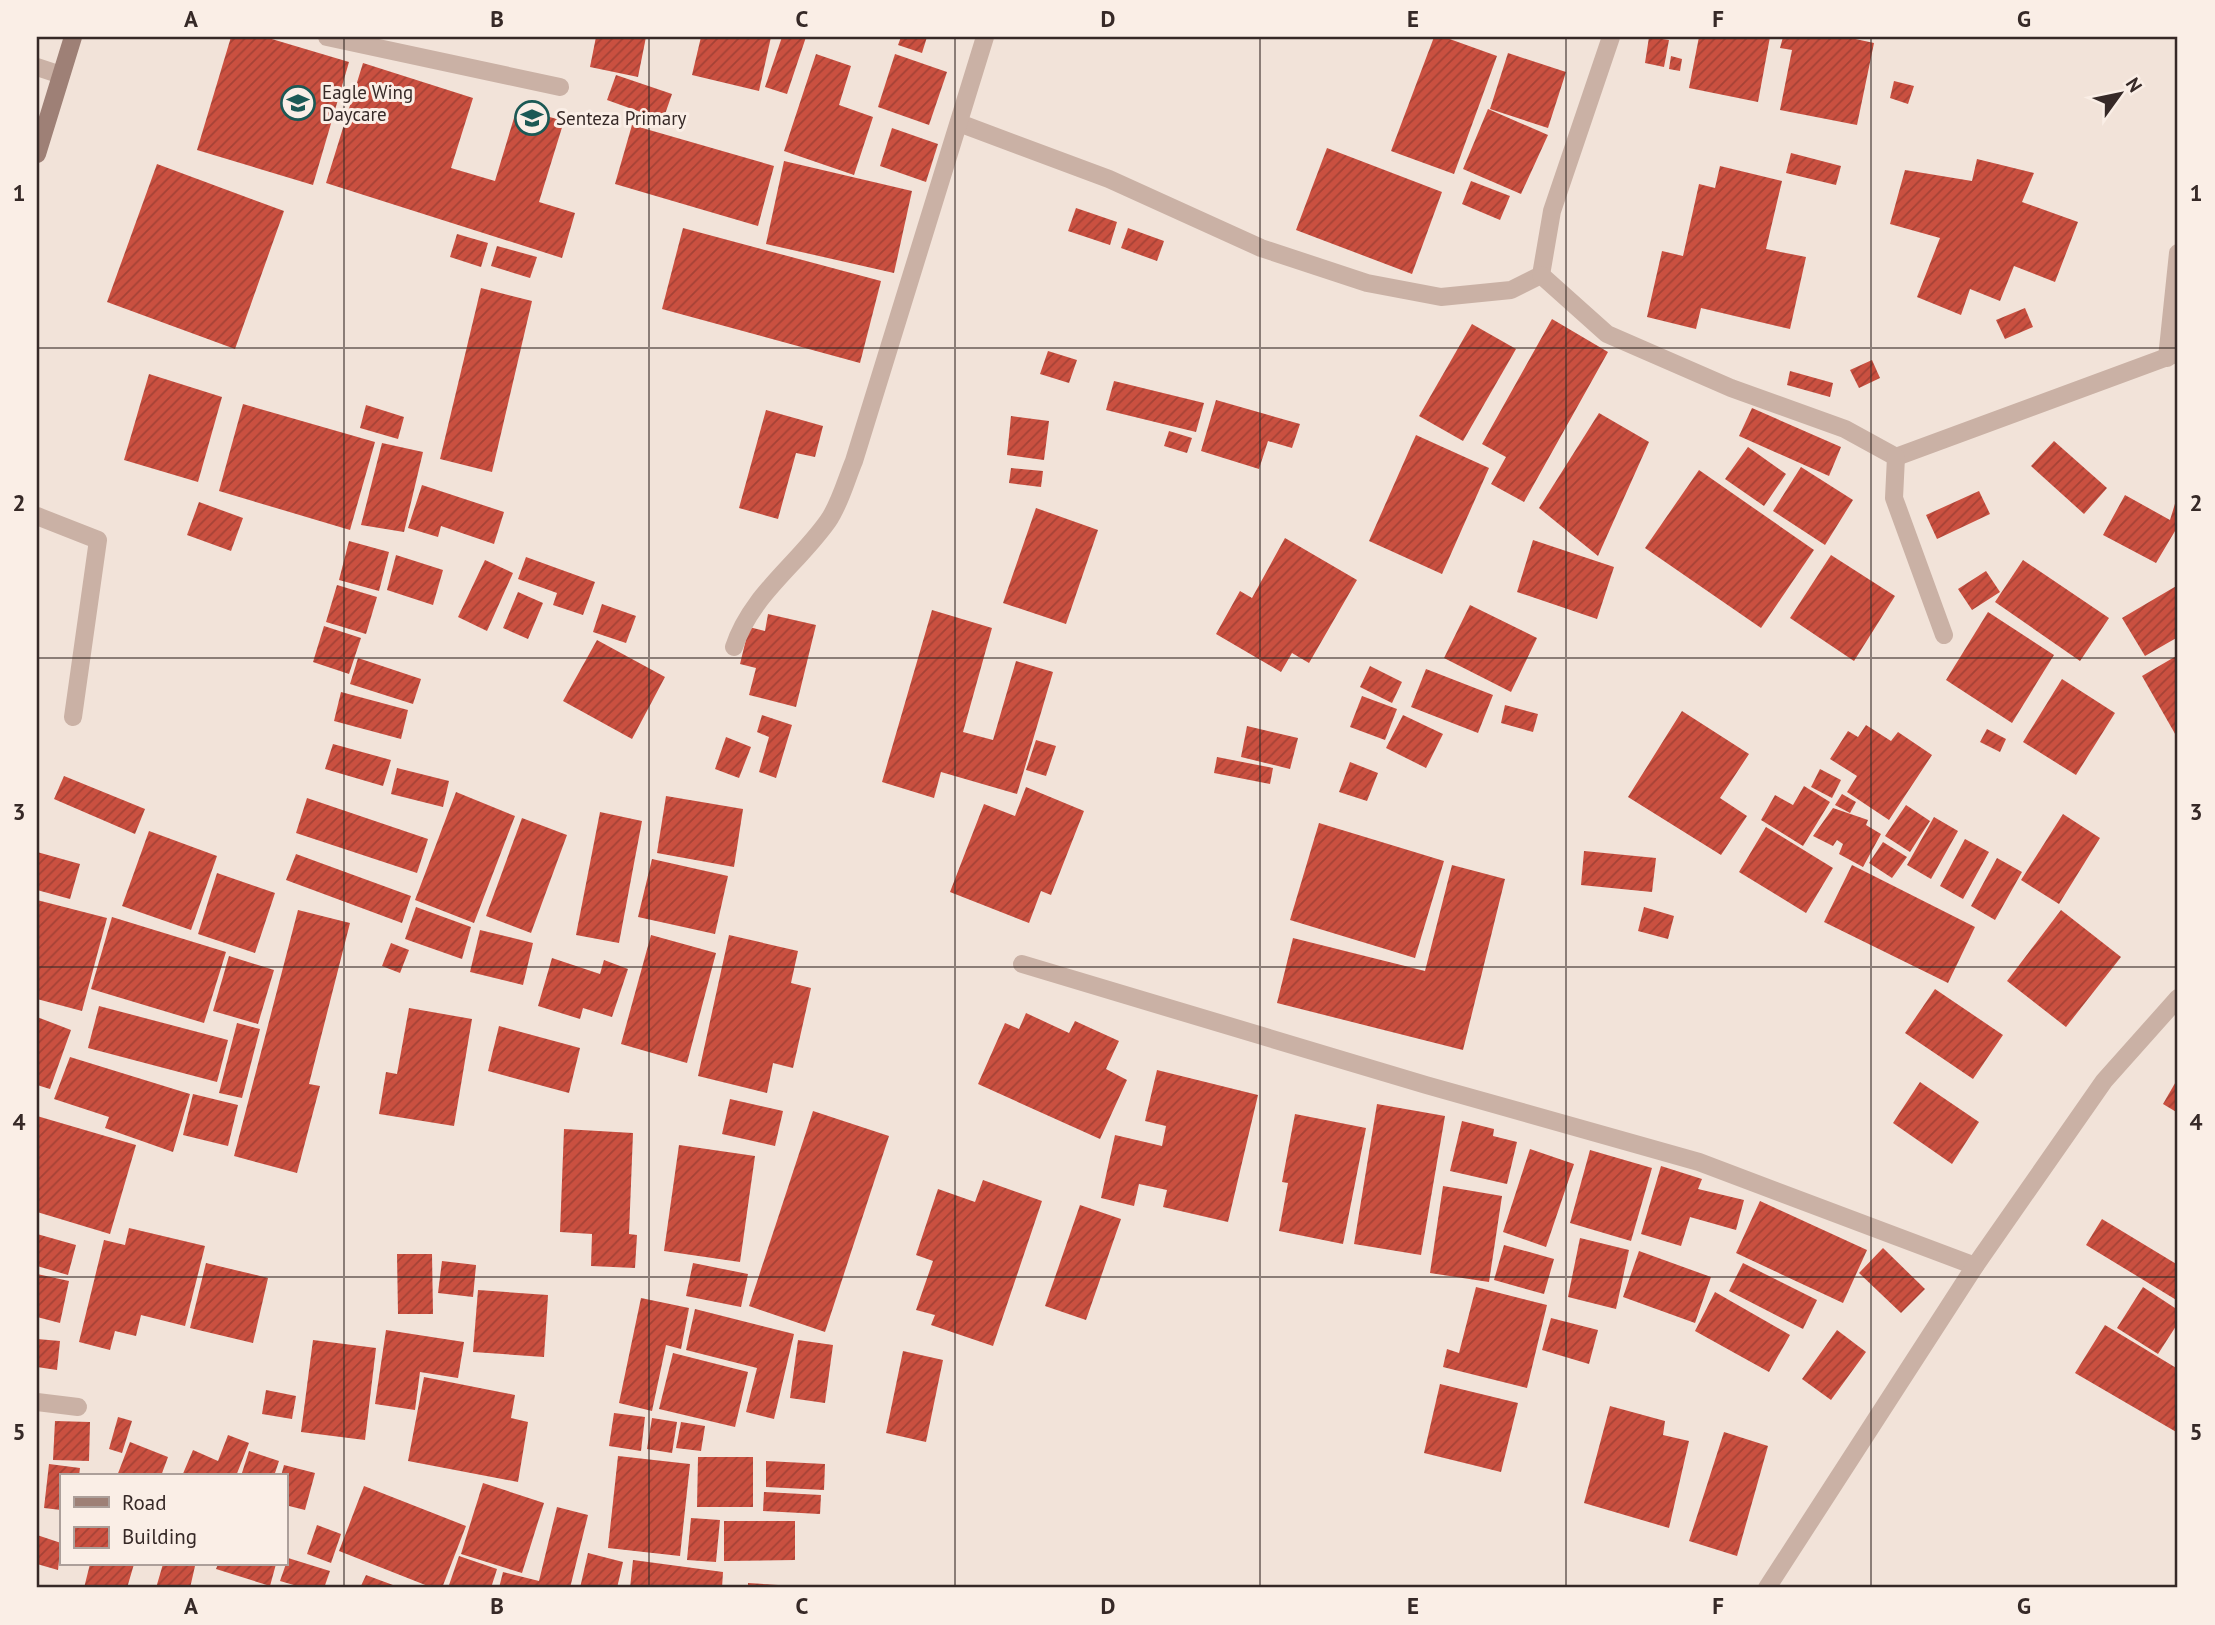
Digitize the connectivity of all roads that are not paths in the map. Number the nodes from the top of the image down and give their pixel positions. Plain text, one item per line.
1 (73, 37) edge
2 (327, 37) edge
3 (985, 37) edge
4 (1611, 37) edge
5 (37, 67) edge
6 (61, 75) junction
7 (560, 87) dead end
8 (959, 123) junction
9 (37, 154) edge
10 (2178, 253) edge
11 (1541, 275) junction
12 (2173, 355) edge
13 (1896, 457) junction
14 (37, 516) edge
15 (1944, 635) dead end
16 (734, 647) dead end
17 (73, 717) dead end
18 (1022, 964) dead end
19 (2178, 998) edge
20 (1975, 1266) junction
21 (37, 1402) edge
22 (78, 1407) dead end
23 (1772, 1587) edge

1 - 6 main road
2 - 7 street
3 - 8 street
4 - 11 street
5 - 6 street
6 - 9 main road
8 - 11 street
8 - 16 street
10 - 12 street
11 - 13 street
12 - 13 street
13 - 15 street
14 - 17 street
18 - 20 street
19 - 20 street
20 - 23 street
21 - 22 street

